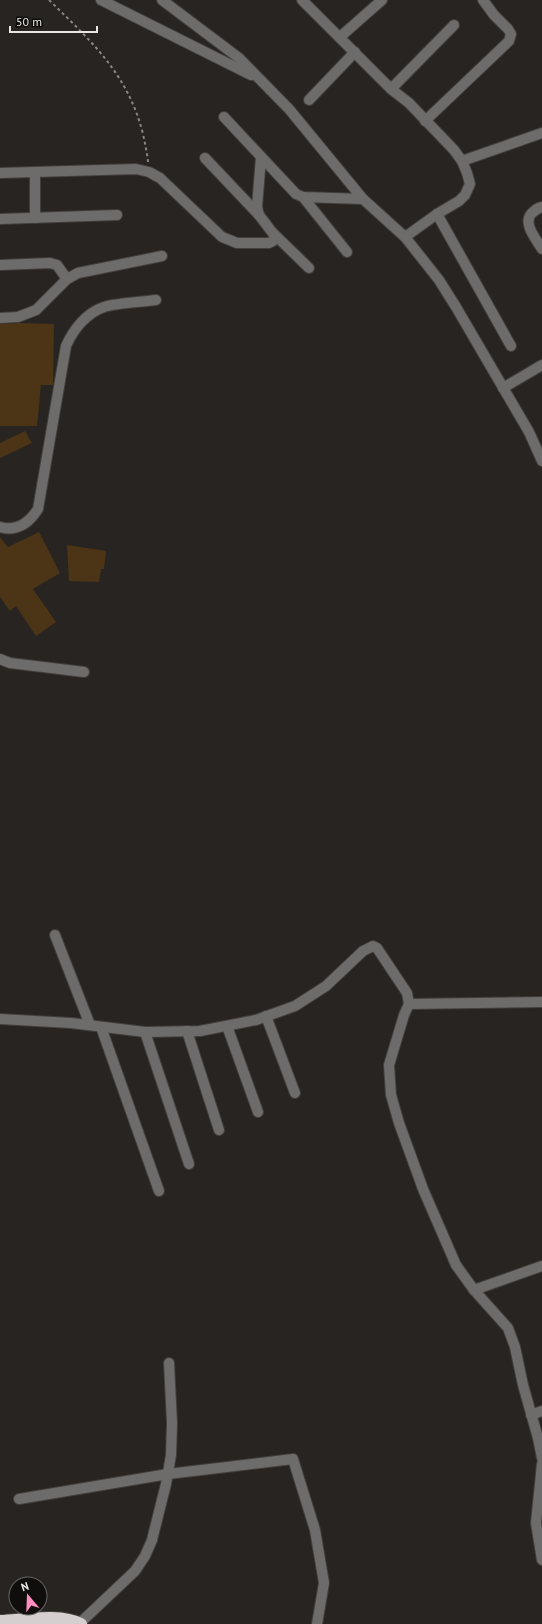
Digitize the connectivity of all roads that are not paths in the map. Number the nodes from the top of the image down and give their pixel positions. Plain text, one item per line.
1 (101, 0) edge
2 (162, 0) edge
3 (303, 0) edge
4 (382, 0) edge
5 (483, 0) edge
6 (454, 25) dead end
7 (340, 37) junction
8 (355, 52) junction
9 (260, 80) junction
10 (391, 89) junction
11 (309, 100) dead end
12 (224, 117) dead end
13 (425, 121) junction
14 (542, 133) edge
15 (261, 157) junction
16 (205, 158) dead end
17 (462, 161) junction
18 (35, 172) junction
19 (0, 174) edge
20 (303, 196) junction
21 (362, 199) junction
22 (542, 207) edge
23 (436, 214) junction
24 (117, 215) dead end
25 (259, 215) junction
26 (35, 218) junction
27 (0, 219) edge
28 (274, 233) junction
29 (405, 237) junction
30 (542, 249) edge
31 (347, 252) dead end
32 (162, 256) dead end
33 (0, 265) edge
34 (309, 268) dead end
35 (67, 278) junction
36 (156, 300) dead end
37 (0, 318) edge
38 (511, 346) dead end
39 (542, 365) edge
40 (503, 388) junction
41 (542, 461) edge
42 (0, 527) edge
43 (0, 660) edge
44 (84, 672) dead end
45 (55, 935) dead end
46 (542, 1002) edge
47 (408, 1004) junction
48 (266, 1016) junction
49 (0, 1019) edge
50 (90, 1025) junction
51 (227, 1026) junction
52 (102, 1027) junction
53 (187, 1031) junction
54 (145, 1032) junction
55 (294, 1093) dead end
56 (258, 1112) dead end
57 (218, 1130) dead end
58 (189, 1164) dead end
59 (158, 1191) dead end
60 (542, 1266) edge
61 (474, 1290) junction
62 (169, 1363) dead end
63 (542, 1411) edge
64 (531, 1415) junction
65 (542, 1458) edge
66 (542, 1464) edge
67 (168, 1474) junction
68 (19, 1499) dead end
69 (542, 1560) edge
70 (0, 1621) edge
71 (81, 1624) edge
72 (317, 1624) edge

1 - 9 street
2 - 9 street
3 - 7 street
4 - 7 street
5 - 13 street
6 - 10 street
7 - 8 street
8 - 10 street
8 - 11 street
9 - 21 street
10 - 13 street
12 - 15 street
13 - 17 street
14 - 17 street
15 - 20 street
15 - 25 street
16 - 25 street
17 - 23 street
18 - 19 street
18 - 26 street
18 - 28 street
20 - 21 street
20 - 31 street
21 - 29 street
22 - 30 street
23 - 29 street
23 - 38 street
24 - 26 street
25 - 28 street
26 - 27 street
28 - 34 street
29 - 40 street
32 - 35 street
33 - 35 street
35 - 37 street
36 - 42 street
39 - 40 street
40 - 41 street
43 - 44 street
45 - 50 street
46 - 47 street
47 - 48 street
47 - 61 street
48 - 51 street
48 - 55 street
49 - 50 street
50 - 52 street
51 - 53 street
51 - 56 street
52 - 54 street
52 - 59 street
53 - 54 street
53 - 57 street
54 - 58 street
60 - 61 street
61 - 64 street
62 - 67 street
63 - 64 street
64 - 65 street
66 - 69 street
67 - 68 street
67 - 71 street
67 - 72 street
70 - 71 highway

